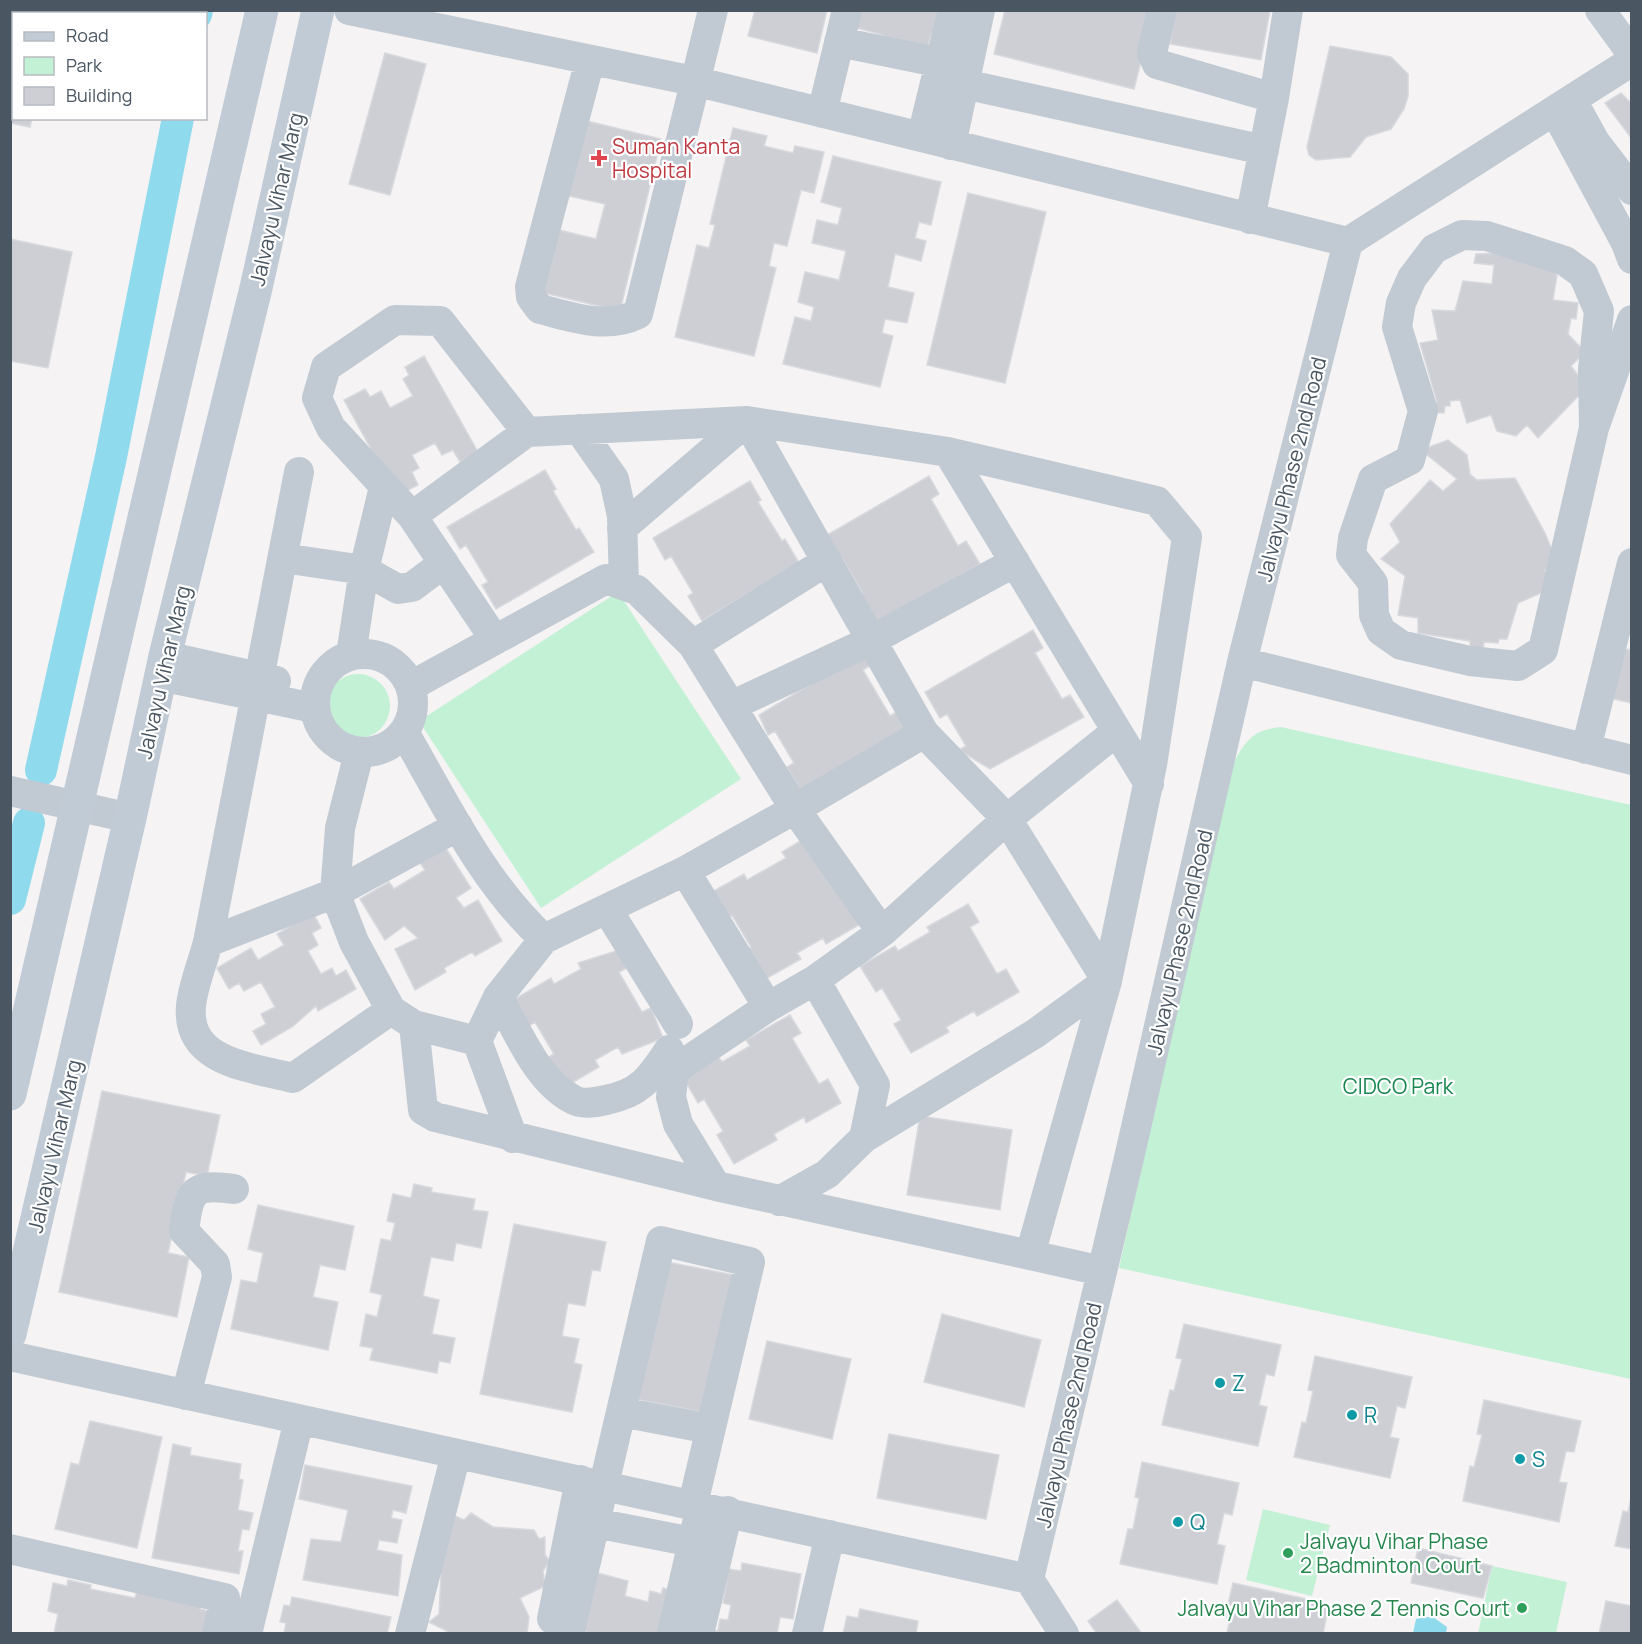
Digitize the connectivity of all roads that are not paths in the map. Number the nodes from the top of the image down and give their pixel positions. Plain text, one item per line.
1 (262, 10) edge
2 (318, 10) edge
3 (349, 10) edge
4 (713, 10) edge
5 (847, 10) edge
6 (953, 10) edge
7 (980, 10) edge
8 (1162, 10) edge
9 (1288, 10) edge
10 (1600, 10) edge
11 (839, 42) junction
12 (1632, 54) edge
13 (590, 60) junction
14 (1632, 61) edge
15 (942, 63) junction
16 (694, 81) junction
17 (964, 84) junction
18 (1274, 98) junction
19 (1563, 106) junction
20 (822, 113) junction
21 (922, 136) junction
22 (951, 145) junction
23 (1264, 150) junction
24 (1632, 190) edge
25 (1250, 219) junction
26 (1348, 242) junction
27 (1632, 259) edge
28 (1632, 320) edge
29 (747, 421) junction
30 (1594, 428) junction
31 (579, 429) junction
32 (527, 432) junction
33 (948, 452) junction
34 (299, 472) dead end
35 (384, 487) junction
36 (412, 516) junction
37 (622, 528) junction
38 (282, 558) junction
39 (827, 561) junction
40 (1015, 562) junction
41 (444, 563) junction
42 (1632, 563) edge
43 (364, 570) junction
44 (624, 584) junction
45 (495, 640) junction
46 (870, 641) junction
47 (693, 645) junction
48 (351, 655) junction
49 (1242, 662) junction
50 (163, 666) junction
51 (411, 686) junction
52 (258, 687) junction
53 (314, 699) junction
54 (732, 705) junction
55 (1117, 730) junction
56 (404, 732) junction
57 (924, 733) junction
58 (1586, 749) junction
59 (359, 753) junction
60 (1632, 760) edge
61 (1149, 784) junction
62 (13, 792) edge
63 (66, 804) junction
64 (795, 809) junction
65 (130, 818) junction
66 (1007, 819) junction
67 (458, 826) junction
68 (685, 871) junction
69 (335, 892) junction
70 (607, 909) junction
71 (882, 932) junction
72 (544, 939) junction
73 (208, 942) junction
74 (815, 980) junction
75 (1107, 981) junction
76 (498, 997) junction
77 (768, 1007) junction
78 (403, 1018) junction
79 (477, 1041) junction
80 (10, 1094) edge
81 (513, 1138) junction
82 (864, 1138) junction
83 (716, 1186) junction
84 (234, 1189) dead end
85 (778, 1201) junction
86 (1030, 1255) junction
87 (1102, 1271) junction
88 (10, 1334) edge
89 (10, 1356) edge
90 (186, 1395) junction
91 (621, 1412) junction
92 (299, 1420) junction
93 (710, 1429) junction
94 (456, 1454) junction
95 (592, 1482) junction
96 (707, 1507) junction
97 (595, 1522) junction
98 (830, 1535) junction
99 (693, 1542) junction
100 (10, 1549) edge
101 (1029, 1579) junction
102 (217, 1634) edge
103 (247, 1634) edge
104 (410, 1634) edge
105 (549, 1634) edge
106 (569, 1634) edge
107 (672, 1634) edge
108 (699, 1634) edge
109 (807, 1634) edge
110 (1064, 1634) edge

1 - 63 main road
2 - 50 main road, Jalvayu Vihar Marg
3 - 13 street
4 - 16 street
5 - 11 street
6 - 15 street
7 - 17 street
8 - 18 street
9 - 18 street
10 - 12 street
11 - 15 street
11 - 20 street
13 - 16 street
13 - 16 street
14 - 19 street
15 - 21 street
16 - 20 street
17 - 22 street
17 - 23 street
18 - 23 street
19 - 24 street
19 - 26 street
19 - 27 street
20 - 21 street
21 - 22 street
22 - 25 street
23 - 25 street
25 - 26 street
26 - 49 street, Jalvayu Phase 2nd Road
28 - 30 street
29 - 31 street
29 - 33 street
29 - 37 street
29 - 39 street
30 - 30 street
31 - 32 street
31 - 37 street
32 - 35 street
32 - 36 street
33 - 40 street
33 - 61 street
34 - 38 street
35 - 36 street
35 - 43 street
36 - 41 street
37 - 44 street
38 - 43 street
38 - 52 street
39 - 46 street
39 - 47 street
40 - 46 street
40 - 55 street
41 - 43 street
41 - 45 street
42 - 58 street
43 - 48 street
44 - 45 street
44 - 47 street
45 - 51 street
46 - 54 street
46 - 57 street
47 - 54 street
48 - 51 street
48 - 53 street
49 - 58 street
49 - 87 street, Jalvayu Phase 2nd Road
50 - 52 street
50 - 65 main road, Jalvayu Vihar Marg
51 - 56 street
52 - 53 street
52 - 73 street
53 - 59 street
54 - 64 street
55 - 61 street
55 - 66 street
56 - 59 street
56 - 67 street
57 - 64 street
57 - 66 street
58 - 60 street
59 - 69 street
61 - 75 street
62 - 63 street
63 - 65 street
63 - 80 main road
64 - 68 street
64 - 71 street
65 - 88 main road, Jalvayu Vihar Marg
66 - 71 street
66 - 75 street
67 - 69 street
67 - 72 street
68 - 70 street
68 - 77 street
69 - 73 street
69 - 78 street
70 - 72 street
70 - 76 street
71 - 74 street
72 - 76 street
73 - 78 street
74 - 77 street
74 - 82 street
75 - 82 street
75 - 86 street
76 - 79 street
77 - 83 street
78 - 79 street
78 - 81 street
79 - 81 street
81 - 83 street
82 - 85 street
83 - 85 street
84 - 90 street
85 - 86 street
86 - 87 street
87 - 101 street, Jalvayu Phase 2nd Road
89 - 90 street
90 - 92 street
91 - 93 street
91 - 93 street
91 - 95 street
92 - 94 street
92 - 103 street
93 - 96 street
94 - 95 street
94 - 104 street
95 - 96 street
95 - 97 street
95 - 105 street
96 - 98 street
96 - 99 street
96 - 108 street
97 - 99 street
97 - 106 street
98 - 101 street
98 - 109 street
99 - 107 street
100 - 102 street
101 - 110 street

